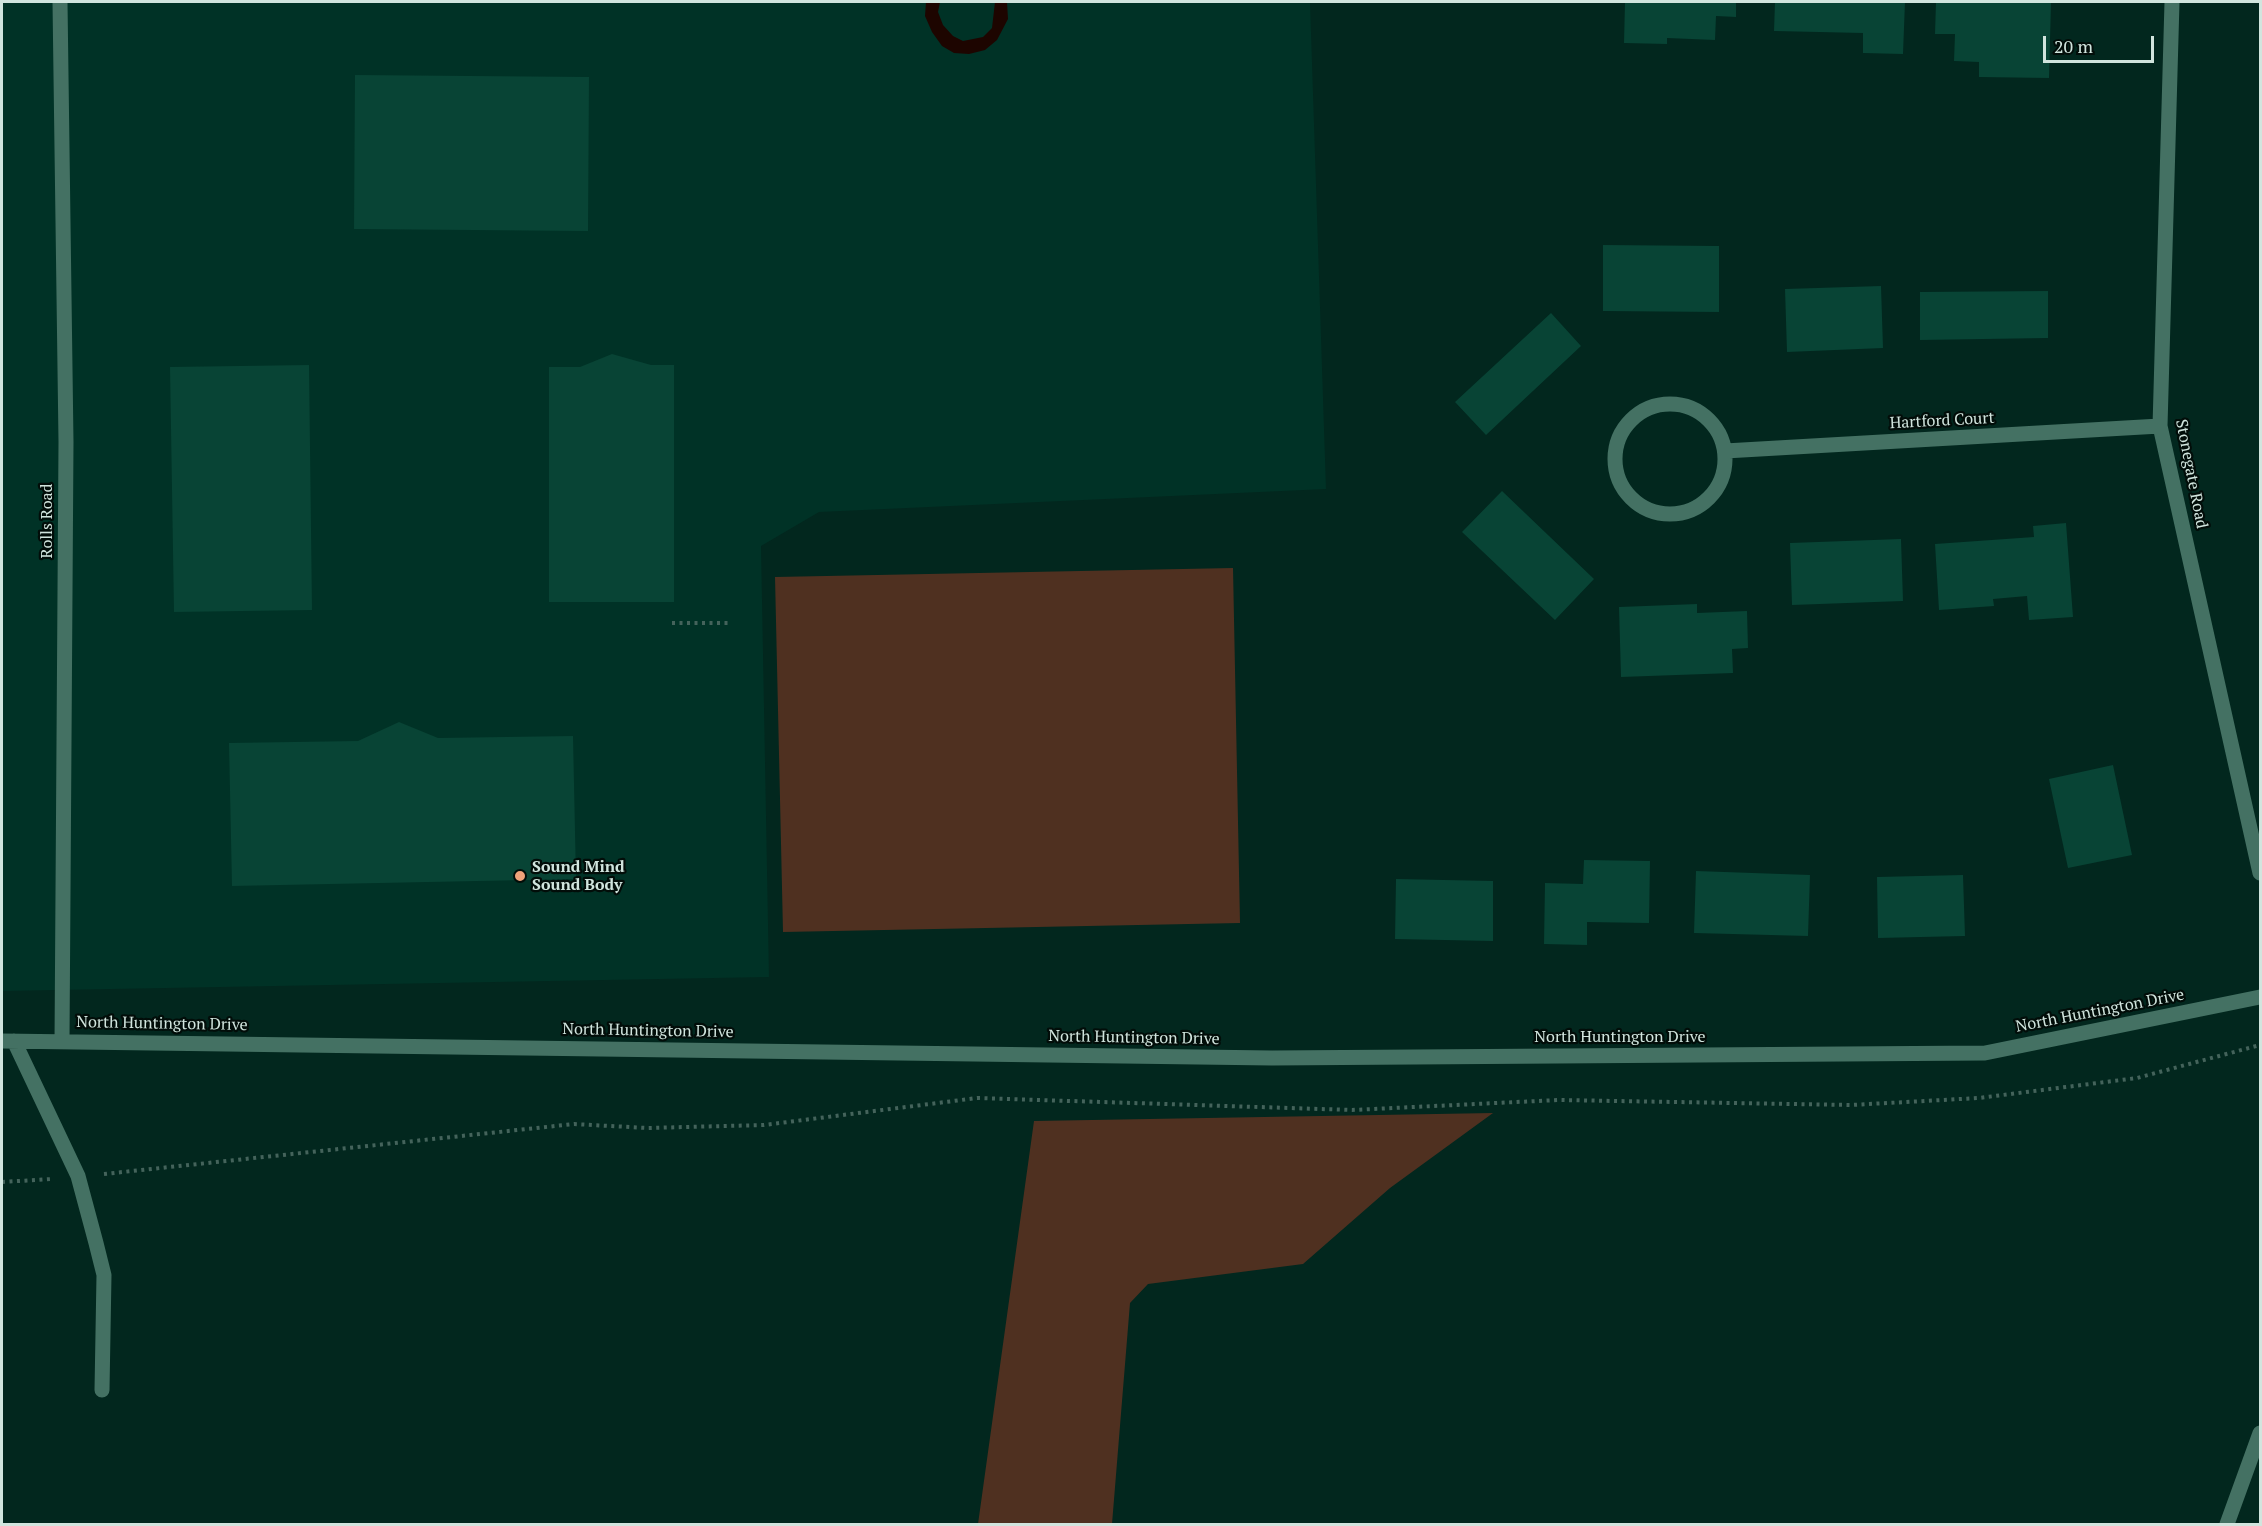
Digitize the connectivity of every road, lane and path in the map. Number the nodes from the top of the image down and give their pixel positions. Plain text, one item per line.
1 (60, 2) edge
2 (2172, 2) edge
3 (2160, 426) junction
4 (1725, 451) junction
5 (672, 623) dead end
6 (728, 623) dead end
7 (2260, 873) edge
8 (2260, 997) edge
9 (8, 1041) edge
10 (62, 1041) junction
11 (2260, 1045) edge
12 (78, 1176) junction
13 (2, 1182) edge
14 (102, 1390) dead end
15 (2260, 1433) edge
16 (2227, 1524) edge

1 - 10 street, Rolls Road
2 - 3 street, Stonegate Road
3 - 4 street, Hartford Court
3 - 7 street, Stonegate Road
4 - 4 street
5 - 6 path
8 - 10 street, North Huntington Drive
9 - 10 street, North Huntington Drive
9 - 12 street
11 - 12 path
12 - 13 path
12 - 14 street
15 - 16 street

